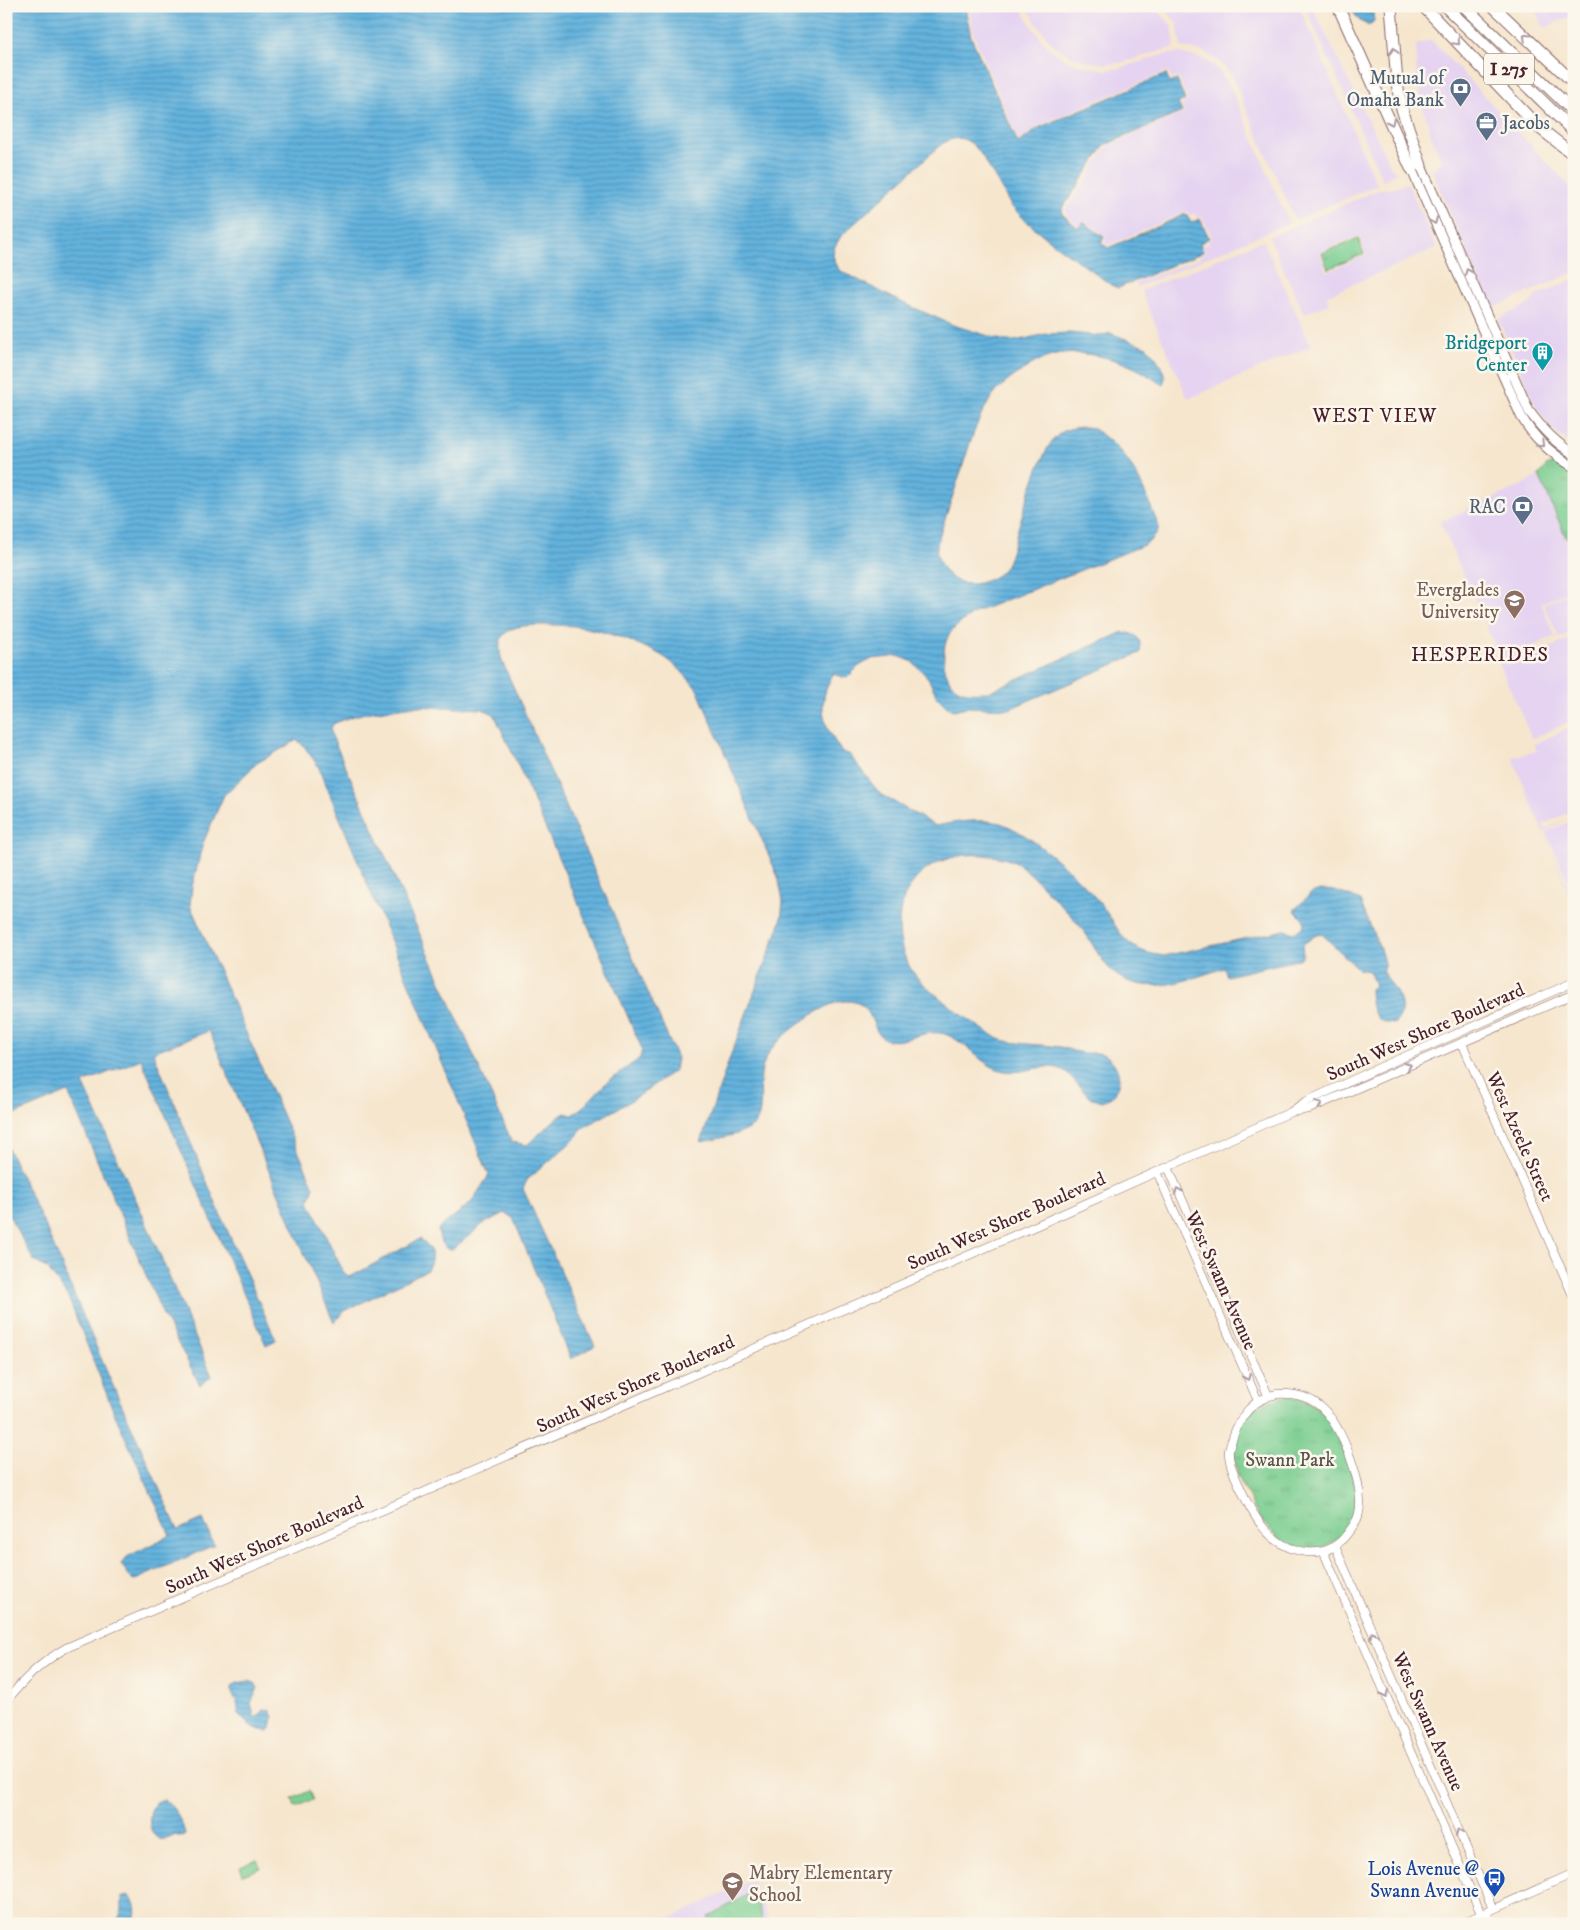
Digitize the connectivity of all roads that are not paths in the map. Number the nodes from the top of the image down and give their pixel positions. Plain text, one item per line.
1 (1338, 6) edge
2 (1391, 6) edge
3 (1423, 6) edge
4 (1445, 6) edge
5 (1464, 6) edge
6 (1494, 6) edge
7 (1574, 83) edge
8 (1574, 112) edge
9 (1574, 132) edge
10 (1569, 152) edge
11 (1416, 167) junction
12 (1487, 317) junction
13 (1477, 321) junction
14 (1574, 454) edge
15 (1574, 467) edge
16 (1574, 982) edge
17 (1574, 994) edge
18 (1462, 1043) junction
19 (1291, 1112) junction
20 (1168, 1167) junction
21 (1157, 1172) junction
22 (1574, 1298) edge
23 (1268, 1395) junction
24 (1258, 1401) junction
25 (1334, 1546) junction
26 (1324, 1552) junction
27 (6, 1702) edge
28 (1574, 1873) edge
29 (1486, 1911) junction
30 (1460, 1924) edge
31 (1491, 1924) edge

1 -> 11 highway
11 -> 2 highway
3 -> 10 highway
4 - 9 highway, I 275
5 - 8 highway, I 275
7 -> 6 highway
12 -> 11 main road
11 -> 13 main road
12 - 13 main road
12 - 14 main road
13 -> 15 main road
16 - 19 street, South West Shore Boulevard
17 - 18 street, South West Shore Boulevard
19 -> 18 street, South West Shore Boulevard
18 - 22 street, West Azeele Street
19 - 20 street, South West Shore Boulevard
20 - 21 street, South West Shore Boulevard
23 -> 20 street, West Swann Avenue
21 -> 24 street, West Swann Avenue
21 - 27 street, South West Shore Boulevard
23 - 24 street
23 - 25 street
24 - 26 street
25 - 26 street
29 -> 25 street, West Swann Avenue
26 -> 29 street, West Swann Avenue
28 - 29 street
29 - 30 street
29 - 31 street, West Swann Avenue

